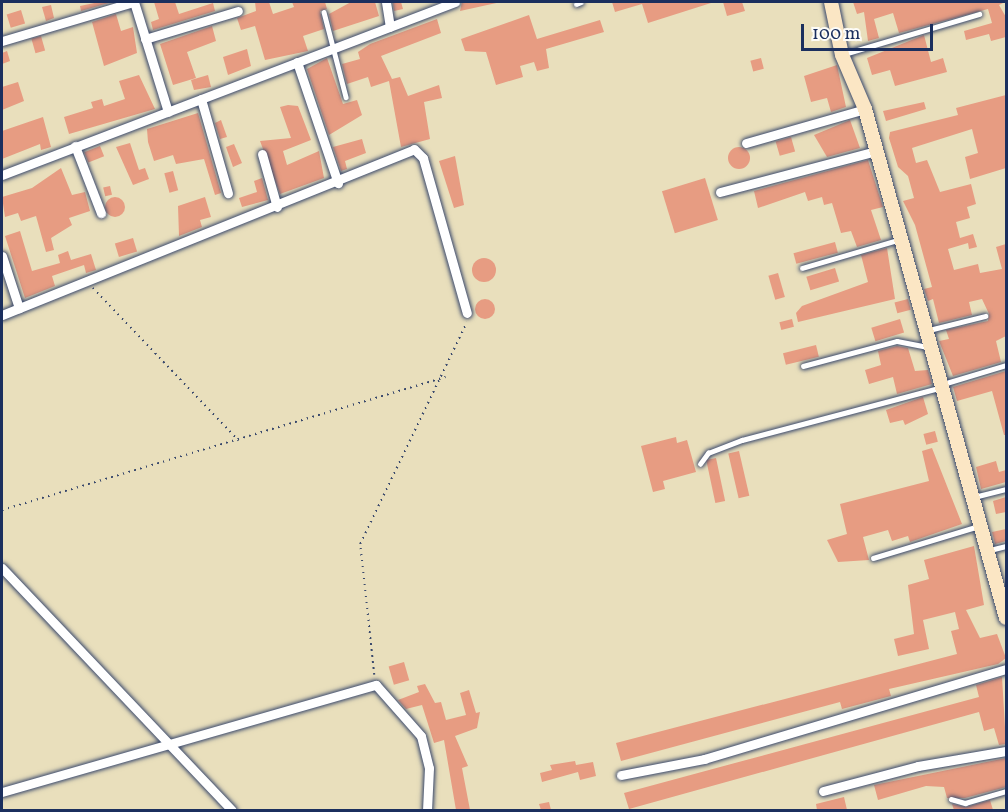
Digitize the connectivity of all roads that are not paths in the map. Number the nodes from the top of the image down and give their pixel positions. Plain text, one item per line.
1 (386, 2) edge
2 (455, 2) edge
3 (831, 2) edge
4 (238, 10) dead end
5 (324, 12) dead end
6 (979, 14) dead end
7 (390, 27) junction
8 (145, 39) junction
9 (2, 41) edge
10 (333, 48) junction
11 (842, 55) junction
12 (297, 62) junction
13 (346, 97) dead end
14 (201, 99) junction
15 (865, 109) junction
16 (168, 112) junction
17 (746, 144) dead end
18 (75, 146) junction
19 (876, 151) junction
20 (262, 154) dead end
21 (2, 175) edge
22 (338, 183) junction
23 (720, 192) dead end
24 (228, 193) dead end
25 (277, 207) junction
26 (101, 213) dead end
27 (901, 239) junction
28 (2, 256) edge
29 (802, 268) dead end
30 (19, 308) junction
31 (467, 313) road end
32 (2, 315) edge
33 (985, 316) dead end
34 (923, 332) junction
35 (927, 347) junction
36 (1006, 365) edge
37 (803, 366) dead end
38 (939, 387) junction
39 (700, 464) dead end
40 (1006, 489) edge
41 (971, 498) junction
42 (981, 525) junction
43 (1006, 546) edge
44 (987, 551) junction
45 (873, 558) dead end
46 (2, 568) edge
47 (1006, 618) edge
48 (1006, 669) edge
49 (172, 743) junction
50 (1006, 751) edge
51 (621, 775) dead end
52 (823, 791) dead end
53 (1006, 791) edge
54 (2, 792) edge
55 (951, 799) dead end
56 (232, 810) edge
57 (427, 810) edge

1 - 7 street
2 - 7 street
3 - 11 street
4 - 8 street
5 - 10 lane
6 - 11 lane
7 - 10 street
8 - 9 street
8 - 16 street
10 - 12 street
10 - 13 lane
11 - 15 street
12 - 14 street
12 - 22 street
14 - 16 street
14 - 24 street
15 - 17 street
15 - 19 street
16 - 18 street
18 - 21 street
18 - 26 street
19 - 23 street
19 - 27 street
20 - 25 street
22 - 25 street
22 - 31 street
25 - 30 street
27 - 29 lane
27 - 34 street
28 - 30 street
30 - 32 street
33 - 34 lane
34 - 35 street
35 - 37 lane
35 - 38 street
36 - 38 lane
38 - 39 lane
38 - 41 street
40 - 41 lane
41 - 42 street
42 - 44 street
42 - 45 lane
43 - 44 lane
44 - 47 street
46 - 49 street
48 - 51 street
49 - 54 street
49 - 56 street
49 - 57 street
50 - 52 street
53 - 55 lane

